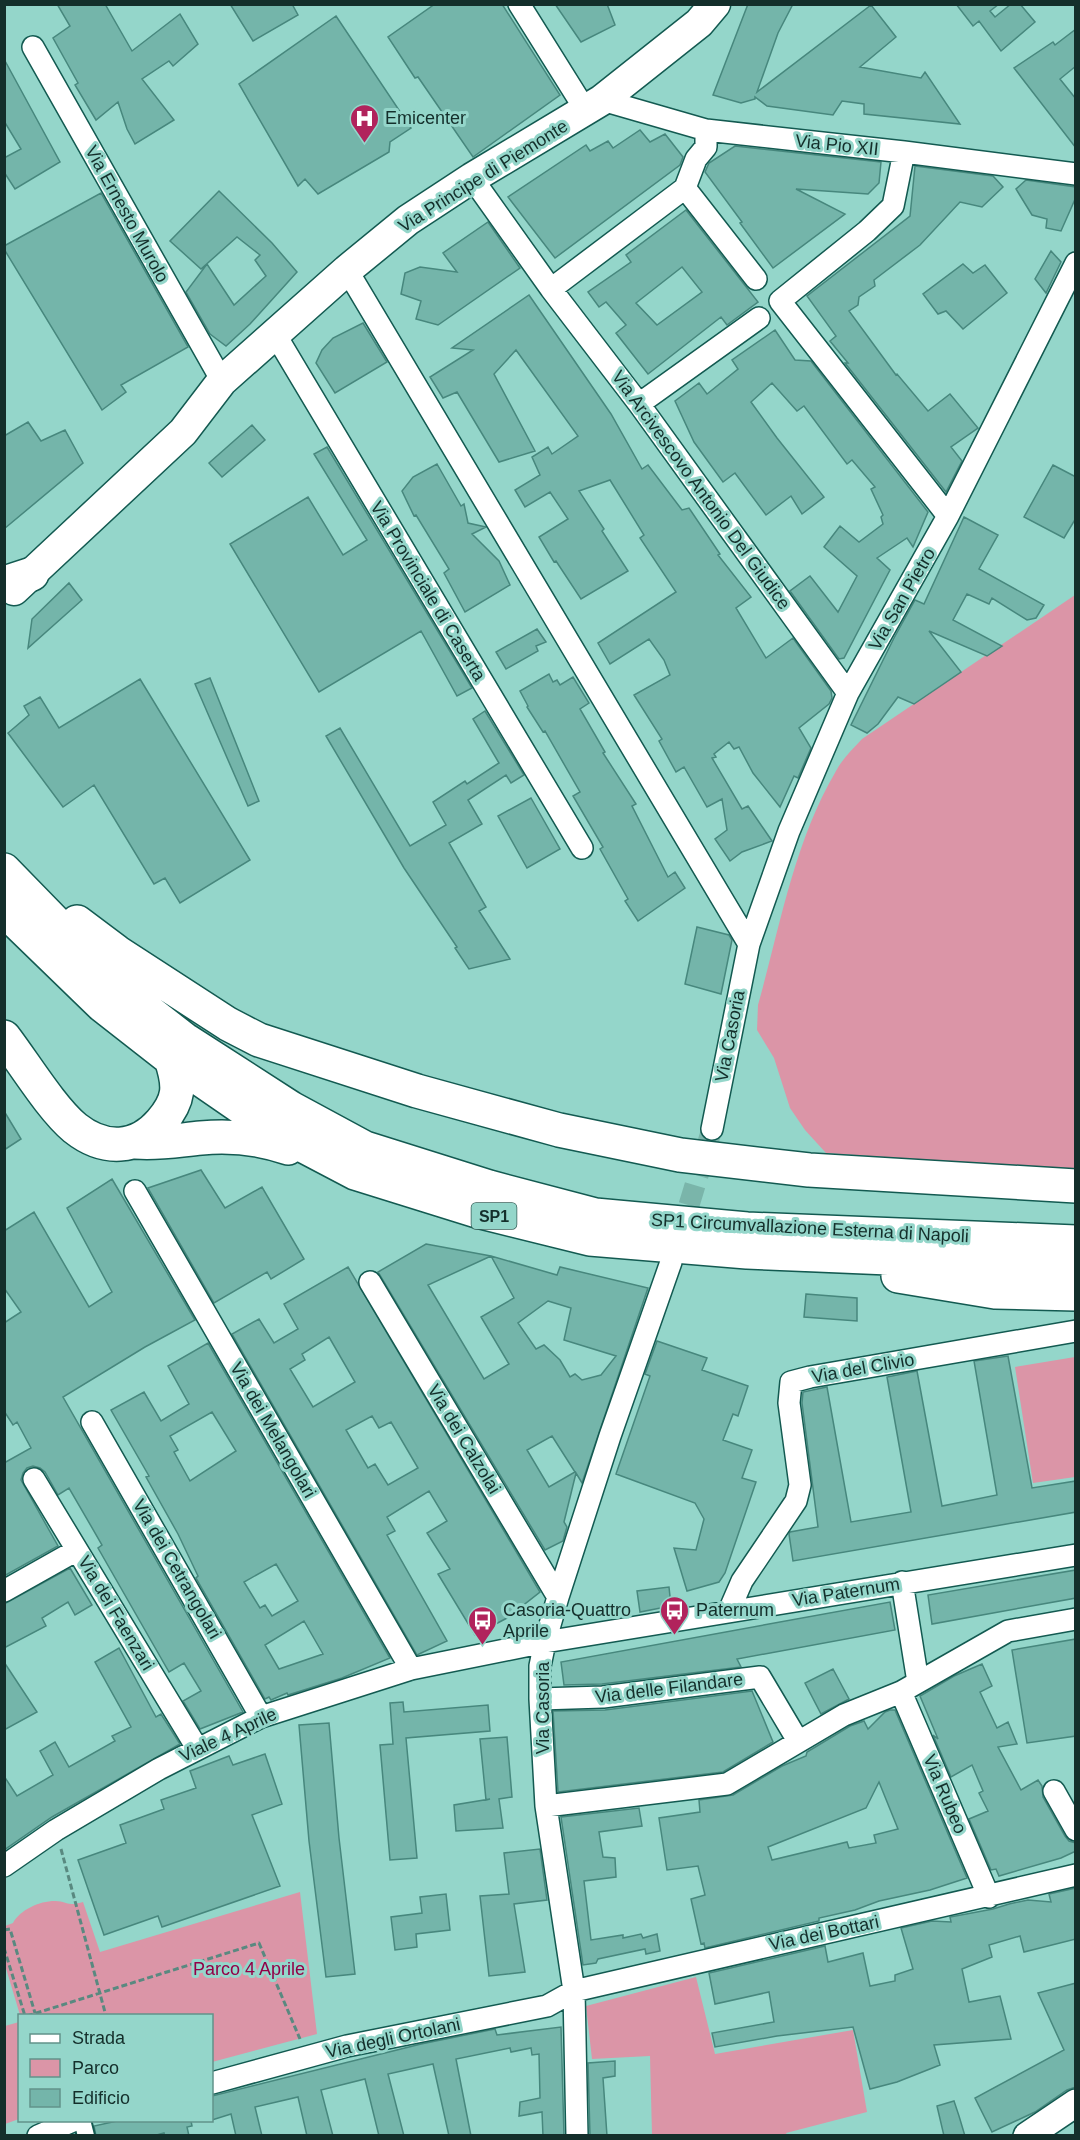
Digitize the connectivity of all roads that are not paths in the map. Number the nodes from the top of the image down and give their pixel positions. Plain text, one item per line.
1 (519, 4) edge
2 (715, 4) edge
3 (33, 47) dead end
4 (594, 105) junction
5 (706, 130) junction
6 (904, 152) junction
7 (1076, 174) edge
8 (472, 178) junction
9 (685, 188) junction
10 (1076, 263) edge
11 (347, 270) junction
12 (756, 279) dead end
13 (551, 288) junction
14 (759, 318) dead end
15 (275, 334) junction
16 (222, 381) junction
17 (639, 404) junction
18 (948, 516) junction
19 (18, 578) edge
20 (4, 598) edge
21 (849, 693) junction
22 (582, 848) dead end
23 (4, 869) edge
24 (4, 910) edge
25 (749, 944) junction
26 (4, 1037) edge
27 (171, 1059) junction
28 (712, 1129) tunnel mouth
29 (136, 1142) junction
30 (325, 1157) junction
31 (1076, 1186) edge
32 (135, 1191) dead end
33 (1076, 1242) edge
34 (815, 1255) junction
35 (671, 1262) dead end
36 (1076, 1266) edge
37 (370, 1282) dead end
38 (1076, 1294) edge
39 (1076, 1331) edge
40 (92, 1422) dead end
41 (34, 1479) dead end
42 (77, 1550) junction
43 (1076, 1555) edge
44 (902, 1582) junction
45 (4, 1591) edge
46 (558, 1597) junction
47 (729, 1611) junction
48 (1076, 1619) edge
49 (545, 1642) junction
50 (411, 1668) junction
51 (909, 1687) junction
52 (540, 1699) junction
53 (261, 1716) junction
54 (798, 1741) junction
55 (197, 1748) junction
56 (1054, 1791) dead end
57 (546, 1806) junction
58 (1076, 1830) edge
59 (4, 1866) edge
60 (1076, 1875) edge
61 (989, 1897) junction
62 (574, 1992) junction
63 (213, 2083) edge
64 (1076, 2103) edge
65 (73, 2122) edge
66 (1035, 2133) edge
67 (38, 2136) edge
68 (577, 2136) edge

1 - 4 street
2 - 4 main road, Via Principe di Piemonte
3 - 16 street, Via Ernesto Murolo
4 - 5 street, Via Pio XII
4 - 8 main road, Via Principe di Piemonte
5 - 6 street, Via Pio XII
5 - 9 street
6 - 7 street, Via Pio XII
6 - 18 street
8 - 11 main road, Via Principe di Piemonte
8 - 13 street, Via Arcivescovo Antonio Del Giudice
9 - 12 street
9 - 13 street
10 - 18 street, Via San Pietro
11 - 15 main road, Via Principe di Piemonte
11 - 25 street
13 - 17 street, Via Arcivescovo Antonio Del Giudice
14 - 17 street
15 - 16 main road, Via Principe di Piemonte
15 - 22 street, Via Provinciale di Caserta
16 - 19 main road, Via Principe di Piemonte
17 - 21 street, Via Arcivescovo Antonio Del Giudice
18 - 21 street, Via San Pietro
19 - 20 main road, Via Principe di Piemonte
21 - 25 street, Via San Pietro
23 - 31 highway
23 - 33 highway, SP1 Circumvallazione Esterna di Napoli / SP1
24 - 27 highway, SP1 Circumvallazione Esterna di Napoli / SP1
25 - 28 street, Via Casoria
26 - 29 highway
27 - 29 highway
27 - 30 highway, SP1 Circumvallazione Esterna di Napoli / SP1
29 - 30 highway
30 - 34 highway, SP1 Circumvallazione Esterna di Napoli / SP1
32 - 50 street, Via dei Melangolari
34 - 36 highway, SP1 Circumvallazione Esterna di Napoli / SP1
34 - 38 highway
35 - 46 street, Via Casoria
37 - 46 street, Via dei Calzolai
39 - 47 street, Via del Clivio
40 - 53 street, Via dei Cetrangolari
41 - 42 street, Via dei Faenzari
42 - 45 street
42 - 55 street, Via dei Faenzari
43 - 44 street, Via Paternum
44 - 47 street, Via Paternum
44 - 51 street, Via Rubeo
46 - 49 street, Via Casoria
47 - 49 street, Via Paternum
48 - 51 street
49 - 50 street, Viale 4 Aprile
49 - 52 street, Via Casoria
50 - 53 street, Viale 4 Aprile
51 - 54 street
51 - 61 street, Via Rubeo
52 - 54 street, Via delle Filandare
52 - 57 street, Via Casoria
53 - 55 street, Viale 4 Aprile
54 - 57 street
55 - 59 street, Viale 4 Aprile
56 - 58 street
57 - 62 street, Via Casoria
60 - 61 street, Via dei Bottari
61 - 62 street, Via dei Bottari
62 - 63 street, Via degli Ortolani
62 - 68 street, Via Casoria
64 - 66 street
65 - 67 street

